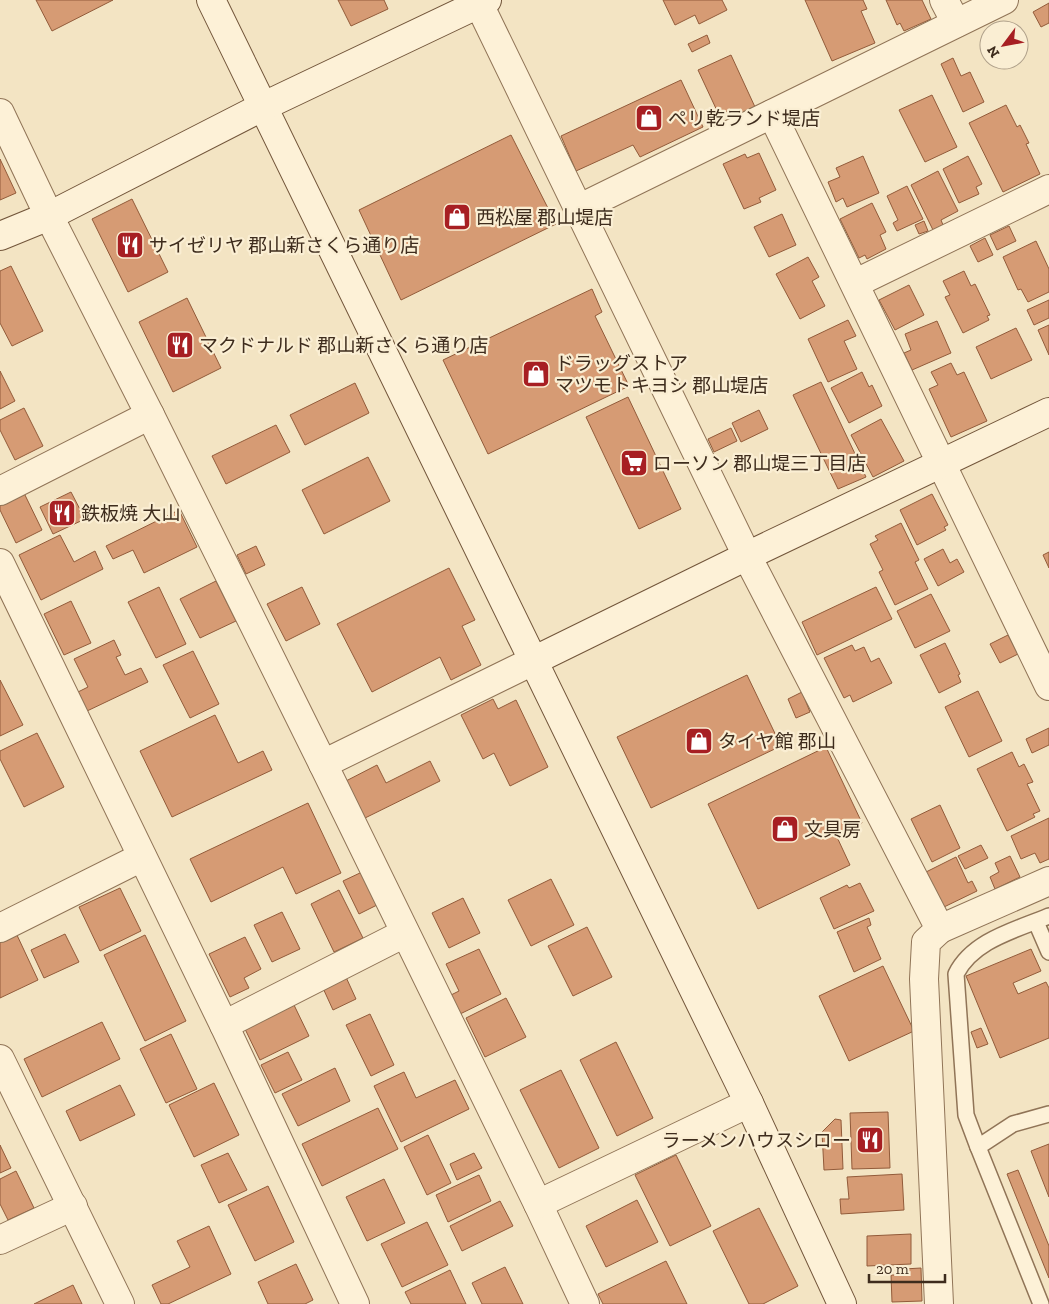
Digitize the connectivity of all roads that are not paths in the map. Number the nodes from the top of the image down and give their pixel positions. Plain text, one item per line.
1 (211, 0) edge
2 (1004, 0) edge
3 (481, 1) edge
4 (950, 12) edge
5 (262, 107) junction
6 (0, 114) edge
7 (772, 114) junction
8 (1049, 189) edge
9 (578, 210) junction
10 (49, 216) junction
11 (0, 236) edge
12 (856, 283) junction
13 (1049, 412) edge
14 (150, 415) junction
15 (942, 464) junction
16 (0, 491) edge
17 (747, 556) junction
18 (0, 563) edge
19 (534, 661) junction
20 (1049, 686) edge
21 (323, 764) junction
22 (142, 857) junction
23 (1049, 881) edge
24 (1043, 919) edge
25 (0, 928) edge
26 (940, 929) junction
27 (406, 933) junction
28 (1049, 952) edge
29 (224, 1025) junction
30 (0, 1059) edge
31 (749, 1103) junction
32 (1049, 1114) edge
33 (978, 1147) junction
34 (538, 1204) junction
35 (73, 1206) junction
36 (0, 1240) edge
37 (346, 1301) edge
38 (120, 1304) edge
39 (585, 1304) edge
40 (842, 1304) edge
41 (939, 1304) edge
42 (1040, 1304) edge

1 - 5 street
2 - 4 street
3 - 5 street
3 - 9 street
4 - 7 street
5 - 10 street
5 - 19 street
6 - 10 street
7 - 9 street
7 - 12 street
8 - 12 street
9 - 17 street
10 - 11 street
10 - 14 street
12 - 15 street
13 - 15 street
14 - 16 street
14 - 21 street
15 - 17 street
15 - 20 street
17 - 19 street
17 - 26 street
18 - 22 street
19 - 21 street
19 - 31 street
21 - 27 street
22 - 25 street
22 - 29 street
23 - 26 street
24 - 28 lane
24 - 33 lane
26 - 41 street
27 - 29 street
27 - 34 street
29 - 37 street
30 - 35 street
31 - 34 street
31 - 40 street
32 - 33 lane
33 - 42 lane
34 - 39 street
35 - 36 street
35 - 38 street

